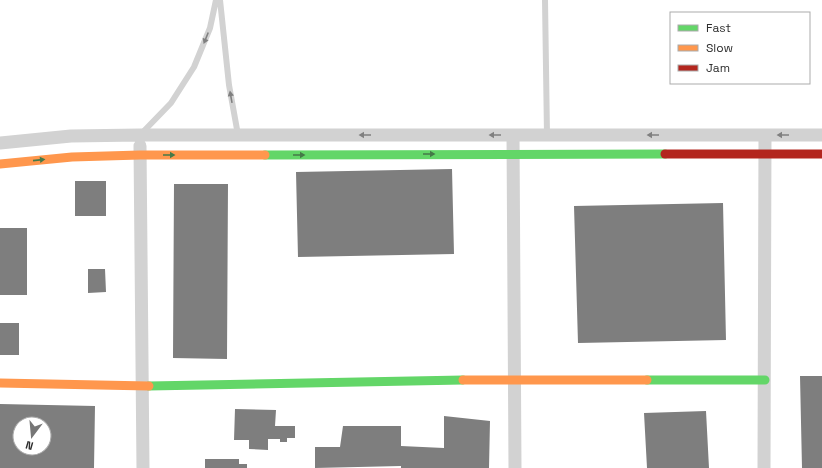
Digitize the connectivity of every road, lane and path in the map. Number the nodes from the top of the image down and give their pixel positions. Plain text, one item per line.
1 (216, 0) edge
2 (220, 0) edge
3 (545, 0) edge
4 (822, 134) edge
5 (140, 135) junction
6 (238, 135) junction
7 (513, 135) junction
8 (547, 135) junction
9 (765, 135) junction
10 (0, 143) edge
11 (513, 154) junction
12 (765, 154) junction
13 (822, 154) edge
14 (140, 155) junction
15 (242, 155) junction
16 (0, 164) edge
17 (514, 379) junction
18 (765, 380) junction
19 (0, 383) edge
20 (142, 386) junction
21 (143, 468) edge
22 (515, 468) edge
23 (764, 468) edge

1 -> 5 lane
6 -> 2 lane
3 - 8 lane
4 -> 9 street
5 - 6 street
5 - 10 street
5 - 14 street
7 -> 6 street
6 - 15 street
7 - 8 street
7 - 11 street
9 -> 8 street
9 - 12 street
11 - 12 street
15 -> 11 street
11 - 17 street
12 - 13 street
12 - 18 street
14 -> 15 street
16 -> 14 street
14 - 20 street
17 - 18 street
17 - 20 street
17 - 22 street
18 - 23 street
19 - 20 street
20 - 21 street

